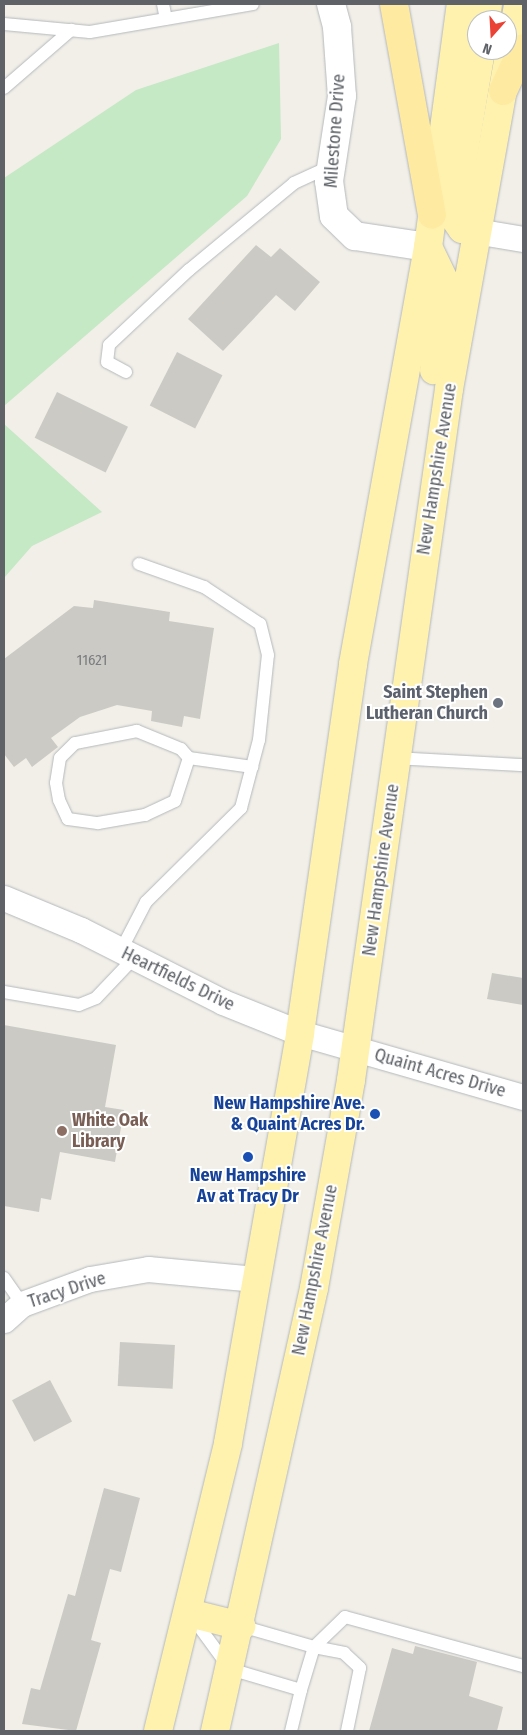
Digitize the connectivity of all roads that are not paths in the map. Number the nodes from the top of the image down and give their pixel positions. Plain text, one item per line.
1 (163, 4) edge
2 (253, 4) edge
3 (331, 4) edge
4 (394, 4) edge
5 (461, 4) edge
6 (518, 4) edge
7 (166, 19) junction
8 (4, 24) edge
9 (71, 30) junction
10 (523, 48) edge
11 (478, 60) edge
12 (4, 88) edge
13 (503, 91) junction
14 (331, 166) junction
15 (432, 215) junction
16 (475, 231) junction
17 (523, 239) edge
18 (428, 247) junction
19 (126, 372) dead end
20 (449, 389) junction
21 (139, 564) dead end
22 (189, 758) junction
23 (396, 758) junction
24 (523, 765) edge
25 (252, 767) junction
26 (4, 898) edge
27 (127, 955) junction
28 (4, 992) edge
29 (300, 1033) junction
30 (356, 1049) junction
31 (523, 1097) edge
32 (4, 1278) edge
33 (256, 1279) junction
34 (22, 1304) junction
35 (4, 1320) edge
36 (189, 1614) junction
37 (241, 1626) junction
38 (314, 1647) junction
39 (523, 1666) edge
40 (230, 1669) junction
41 (301, 1690) junction
42 (158, 1731) edge
43 (215, 1731) edge
44 (291, 1731) edge
45 (347, 1731) edge

1 - 7 lane
2 - 7 lane
3 - 14 street, Milestone Drive
4 - 15 highway
5 - 15 main road
6 - 13 main road, New Hampshire Avenue
7 - 9 lane
8 - 9 lane
9 - 12 lane
10 - 13 highway
11 - 16 main road
13 - 16 main road, New Hampshire Avenue
14 - 18 street, Milestone Drive
14 - 19 lane
15 - 18 main road
16 - 17 street
16 - 20 main road, New Hampshire Avenue
18 - 20 main road
18 - 29 main road
20 - 23 main road, New Hampshire Avenue
21 - 25 lane
22 - 22 lane
22 - 25 lane
23 - 24 lane
23 - 30 main road, New Hampshire Avenue
25 - 27 lane
26 - 27 street, Heartfields Drive
27 - 28 lane
27 - 29 street, Heartfields Drive
29 - 30 street, Heartfields Drive
29 - 33 main road
30 - 31 street, Quaint Acres Drive
30 - 37 main road, New Hampshire Avenue
32 - 34 lane
33 - 34 street, Tracy Drive
33 - 36 main road
34 - 35 street, Tracy Drive
36 - 37 main road
36 - 40 lane
36 - 42 main road
37 - 38 lane
37 - 40 main road, New Hampshire Avenue
38 - 39 lane
38 - 41 lane
38 - 45 lane
40 - 41 lane
40 - 43 main road, New Hampshire Avenue
41 - 44 lane

